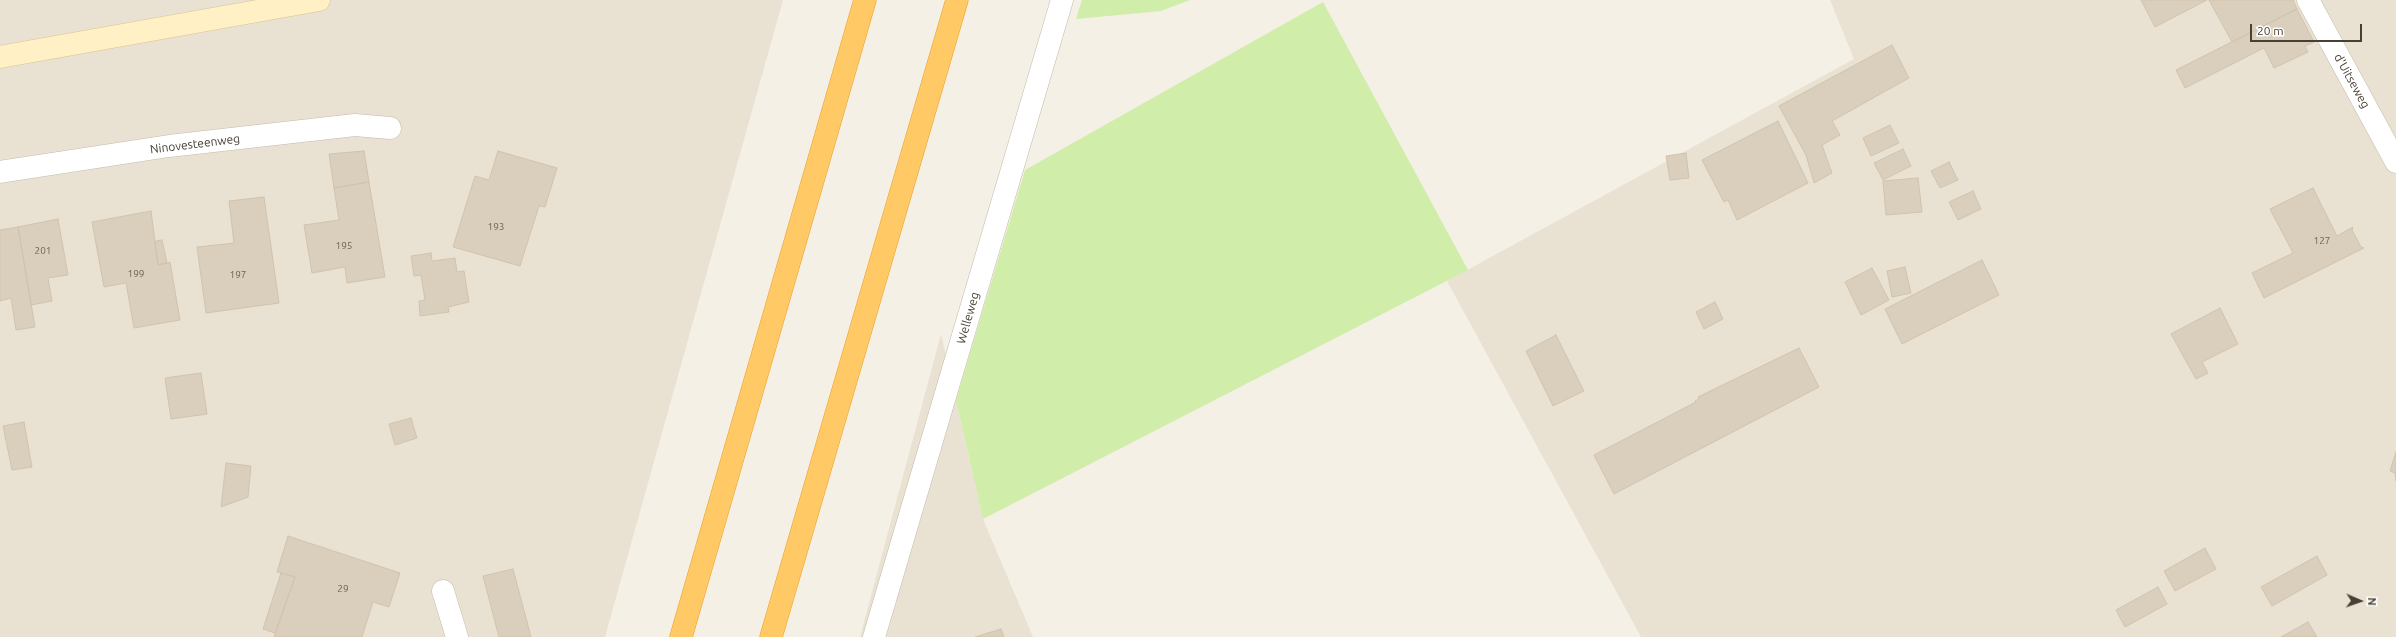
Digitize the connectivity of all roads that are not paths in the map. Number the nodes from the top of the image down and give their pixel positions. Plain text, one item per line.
1 (319, 0) edge
2 (865, 0) edge
3 (957, 0) edge
4 (1062, 0) edge
5 (2308, 0) edge
6 (0, 57) edge
7 (390, 128) dead end
8 (2396, 162) edge
9 (0, 172) edge
10 (443, 591) dead end
11 (457, 637) edge
12 (681, 637) edge
13 (771, 637) edge
14 (874, 637) edge

1 - 6 main road
2 - 12 highway
3 - 13 highway
4 - 14 street, Welleweg
5 - 8 street, d'Uitseweg
7 - 9 street, Ninovesteenweg
10 - 11 street

